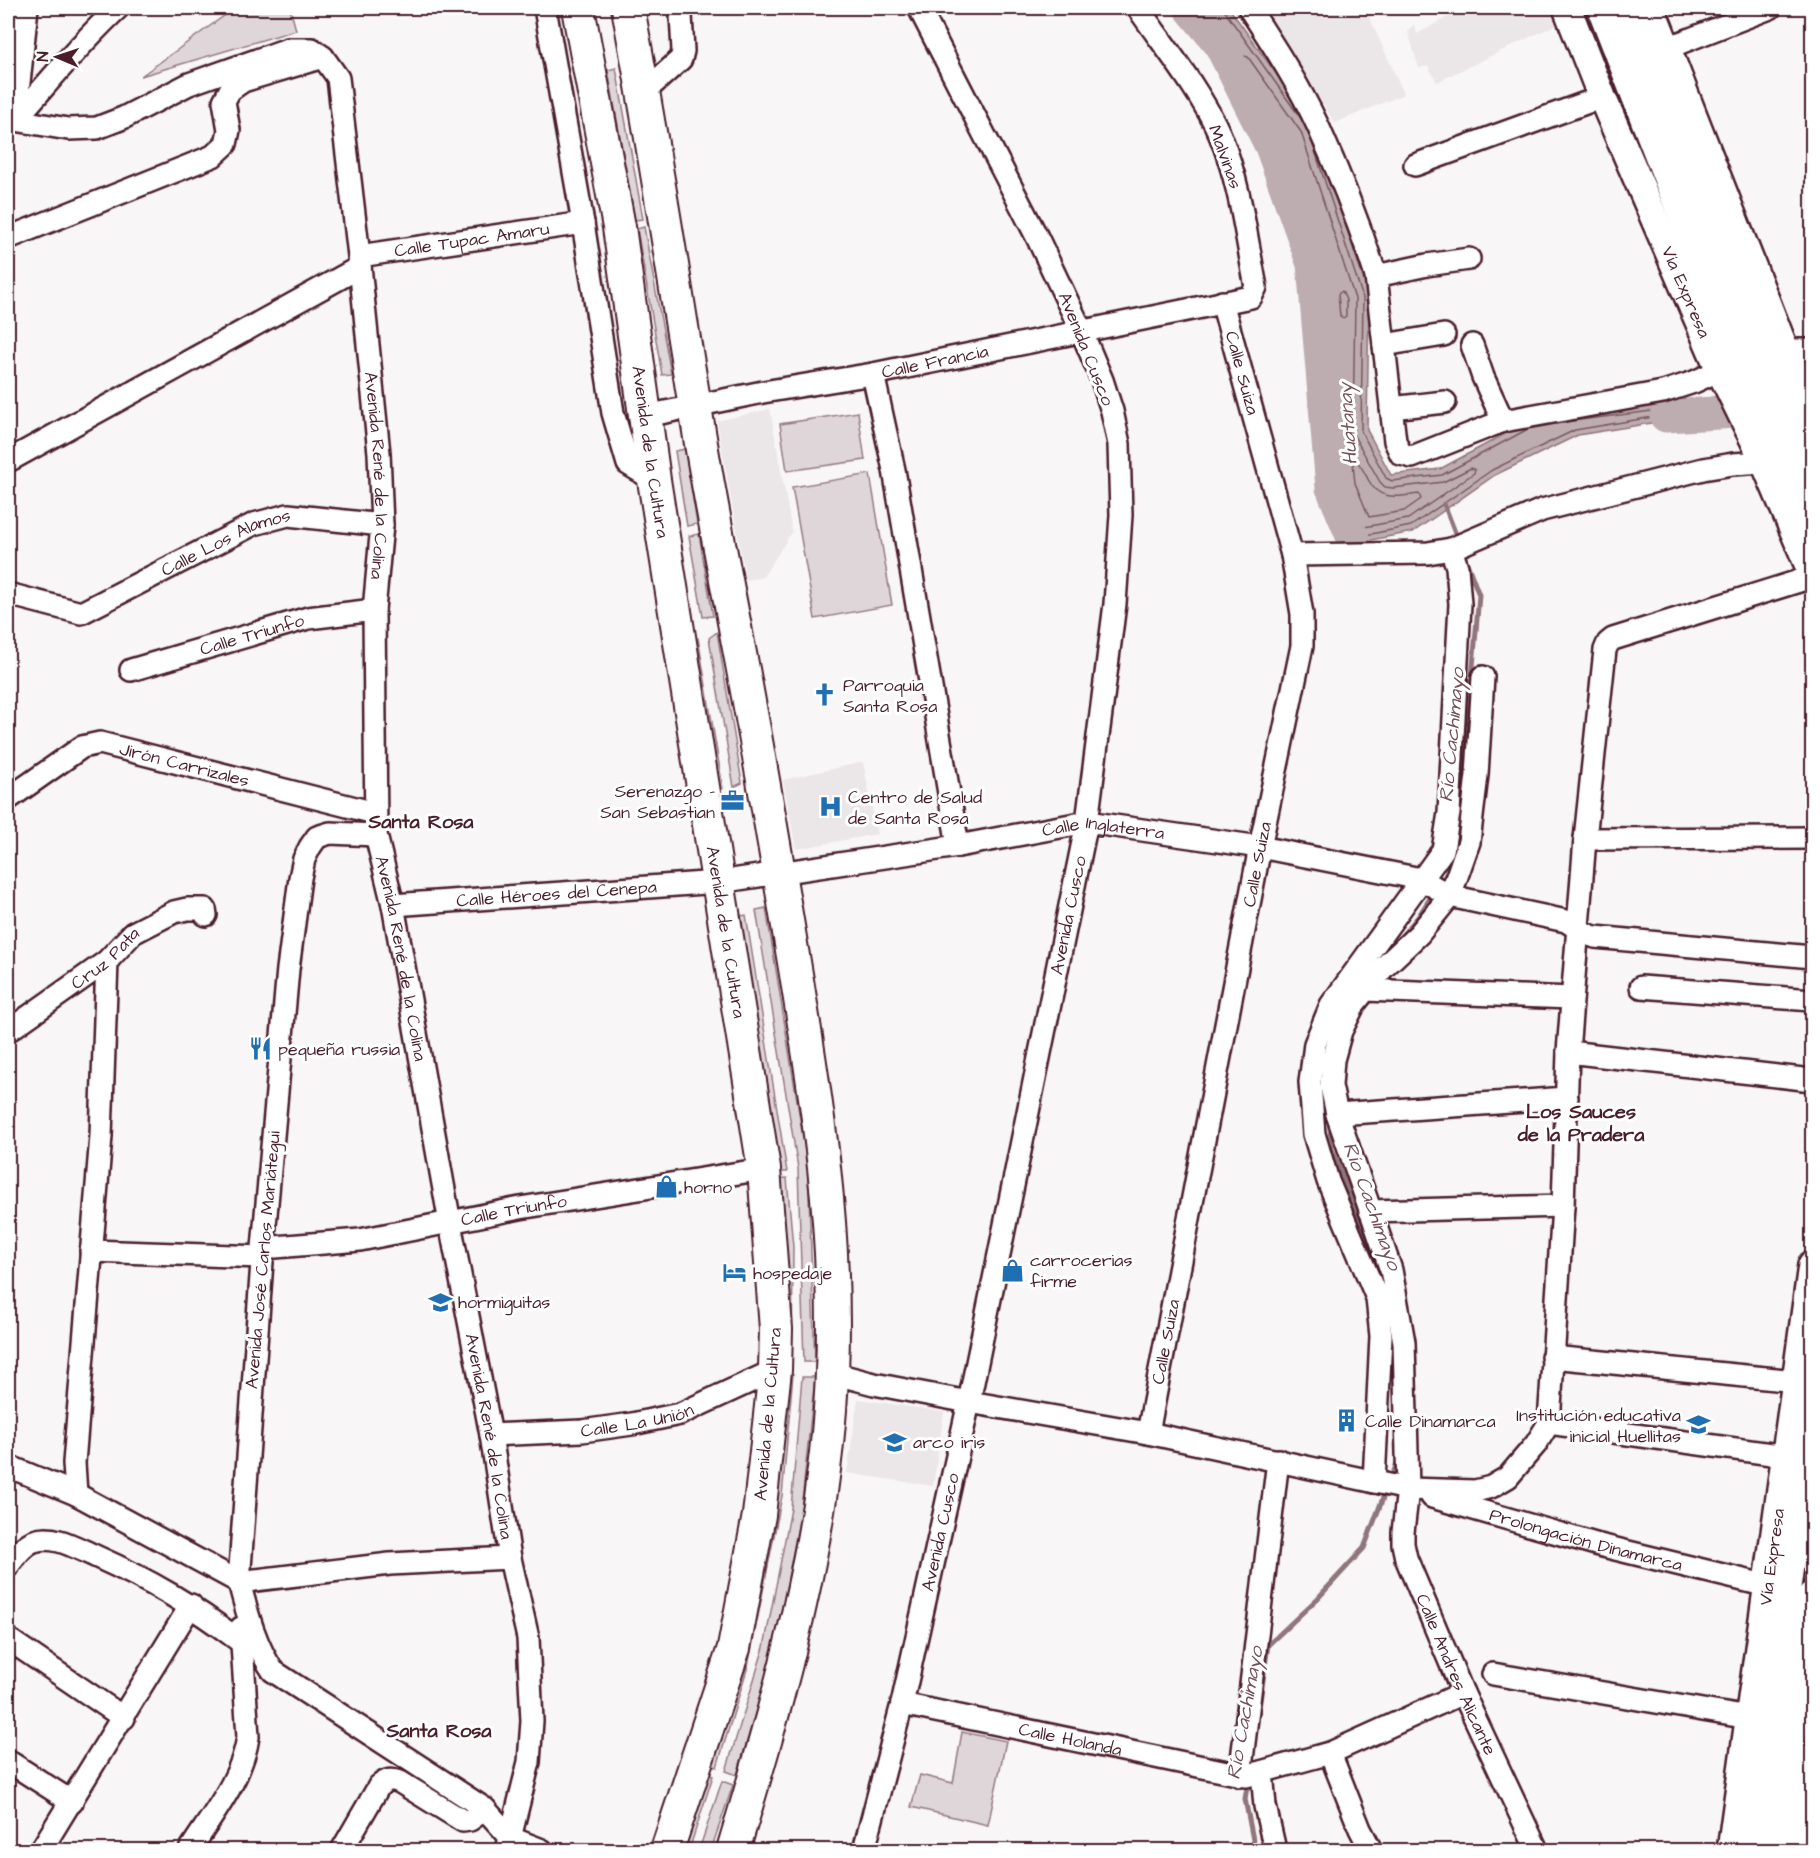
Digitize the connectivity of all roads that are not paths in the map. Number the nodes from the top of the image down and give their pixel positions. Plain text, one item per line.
1 (27, 8) edge
2 (118, 8) edge
3 (544, 8) edge
4 (579, 8) edge
5 (627, 8) edge
6 (919, 8) edge
7 (1138, 8) edge
8 (1250, 8) edge
9 (1567, 8) edge
10 (1600, 8) edge
11 (1629, 8) edge
12 (1651, 8) edge
13 (1770, 8) edge
14 (681, 15) dead end
15 (635, 45) junction
16 (1667, 48) junction
17 (586, 51) junction
18 (315, 53) junction
19 (643, 93) junction
20 (1602, 97) junction
21 (11, 121) edge
22 (1415, 165) dead end
23 (583, 223) junction
24 (8, 238) edge
25 (1469, 259) dead end
26 (359, 261) junction
27 (1376, 276) junction
28 (1222, 302) junction
29 (1081, 330) junction
30 (1444, 335) dead end
31 (1384, 345) junction
32 (1472, 345) dead end
33 (1761, 358) edge
34 (873, 374) junction
35 (1445, 402) dead end
36 (695, 407) junction
37 (1391, 408) junction
38 (1812, 412) edge
39 (646, 416) junction
40 (1503, 421) junction
41 (1787, 457) edge
42 (8, 461) edge
43 (654, 480) junction
44 (1812, 510) edge
45 (382, 525) junction
46 (1450, 549) junction
47 (1292, 555) junction
48 (1812, 575) edge
49 (8, 594) edge
50 (374, 610) junction
51 (131, 670) dead end
52 (1483, 677) dead end
53 (8, 799) edge
54 (375, 813) junction
55 (1086, 822) junction
56 (376, 835) junction
57 (1812, 838) edge
58 (1585, 839) junction
59 (958, 846) junction
60 (1260, 847) junction
61 (780, 873) junction
62 (719, 882) junction
63 (1434, 887) junction
64 (393, 905) junction
65 (206, 915) dead end
66 (1578, 927) junction
67 (1812, 957) edge
68 (107, 961) junction
69 (1641, 987) dead end
70 (1365, 990) junction
71 (1572, 998) junction
72 (1812, 1000) edge
73 (8, 1031) edge
74 (1568, 1052) junction
75 (1812, 1080) edge
76 (1567, 1098) junction
77 (1337, 1114) junction
78 (764, 1169) junction
79 (1563, 1206) junction
80 (1370, 1211) junction
81 (450, 1223) junction
82 (91, 1251) junction
83 (262, 1253) junction
84 (1812, 1265) edge
85 (1552, 1357) junction
86 (775, 1370) junction
87 (832, 1373) junction
88 (1796, 1381) junction
89 (969, 1402) junction
90 (1812, 1405) edge
91 (1549, 1423) junction
92 (1148, 1433) junction
93 (491, 1435) junction
94 (1786, 1456) junction
95 (1278, 1460) junction
96 (8, 1466) edge
97 (1391, 1486) junction
98 (76, 1494) junction
99 (510, 1558) junction
100 (8, 1566) edge
101 (1768, 1586) junction
102 (241, 1591) junction
103 (1812, 1595) edge
104 (191, 1605) junction
105 (8, 1639) edge
106 (241, 1642) junction
107 (1493, 1674) dead end
108 (1463, 1693) junction
109 (902, 1704) junction
110 (124, 1718) junction
111 (1749, 1718) junction
112 (1330, 1753) junction
113 (1812, 1758) edge
114 (8, 1761) edge
115 (1251, 1774) junction
116 (1774, 1782) junction
117 (72, 1802) junction
118 (484, 1809) junction
119 (509, 1844) edge
120 (41, 1851) edge
121 (190, 1851) edge
122 (342, 1851) edge
123 (542, 1851) edge
124 (667, 1851) edge
125 (733, 1851) edge
126 (864, 1851) edge
127 (1275, 1851) edge
128 (1371, 1851) edge
129 (1537, 1851) edge
130 (1731, 1851) edge
131 (1751, 1851) edge
132 (1777, 1851) edge
133 (1798, 1851) edge

1 - 21 street
2 - 21 street
3 - 23 street
4 - 17 highway, Avenida de la Cultura
5 - 15 highway
6 - 29 street, Avenida Cusco
7 - 28 street, Malvinas
8 - 27 street
9 - 20 main road, Vía Expresa
10 - 33 main road, Vía Expresa
11 - 33 main road, Vía Expresa
12 - 16 main road, Vía Expresa
13 - 16 street
14 - 19 street
15 - 17 highway
15 - 19 highway
16 - 33 main road, Vía Expresa
17 - 39 highway, Avenida de la Cultura
18 - 21 street
18 - 24 street
18 - 26 street, Avenida René de la Colina
19 - 36 highway
20 - 22 street
20 - 33 main road, Vía Expresa
23 - 26 street, Calle Tupac Amaru
23 - 43 street
25 - 27 street
26 - 42 street
26 - 45 street, Avenida René de la Colina
27 - 31 street
28 - 29 street, Calle Francia
28 - 47 street, Calle Suiza
29 - 34 street, Calle Francia
29 - 55 street, Avenida Cusco
30 - 31 street
31 - 37 street
32 - 40 street
33 - 38 main road, Vía Expresa
33 - 40 street
33 - 41 main road, Vía Expresa
33 - 41 main road, Vía Expresa
34 - 36 street, Calle Francia
34 - 59 street
35 - 37 street
36 - 39 street, Calle Francia
36 - 61 highway
37 - 40 street
39 - 43 highway, Avenida de la Cultura
41 - 44 main road, Vía Expresa
41 - 46 street
41 - 48 main road, Vía Expresa
43 - 62 highway, Avenida de la Cultura
45 - 49 street, Calle Los Alamos
45 - 50 street, Avenida René de la Colina
46 - 47 street
46 - 63 street
47 - 60 street, Calle Suiza
48 - 58 street
50 - 51 street, Calle Triunfo
50 - 54 street, Avenida René de la Colina
52 - 63 street
53 - 54 street, Jirón Carrizales
54 - 56 street, Avenida René de la Colina
55 - 59 street, Calle Inglaterra
55 - 60 street, Calle Inglaterra
55 - 89 street, Avenida Cusco
56 - 64 street, Avenida René de la Colina
56 - 83 street, Avenida José Carlos Mariátegui
57 - 58 street
58 - 66 street
59 - 61 street, Calle Inglaterra
60 - 63 street, Calle Inglaterra
60 - 92 street, Calle Suiza
61 - 62 street, Calle Héroes del Cenepa
61 - 87 highway
62 - 64 street, Calle Héroes del Cenepa
62 - 78 highway, Avenida de la Cultura
63 - 66 street, Calle Inglaterra
63 - 70 street
63 - 97 street
64 - 81 street, Avenida René de la Colina
65 - 68 street, Cruz Pata
66 - 67 street, Calle Inglaterra
66 - 71 street
68 - 73 street, Cruz Pata
68 - 82 street
69 - 72 street
70 - 71 street
70 - 77 street
71 - 74 street
74 - 75 street
74 - 76 street
76 - 77 street
76 - 79 street
77 - 80 street
78 - 81 street, Calle Triunfo
78 - 86 highway, Avenida de la Cultura
79 - 80 street
79 - 85 street
80 - 97 street
81 - 83 street, Calle Triunfo
81 - 93 street, Avenida René de la Colina
82 - 83 street, Calle Triunfo
82 - 98 street
83 - 102 street, Avenida José Carlos Mariátegui
84 - 88 main road, Vía Expresa
85 - 88 street
85 - 91 street
86 - 93 street, Calle La Unión
86 - 124 highway, Avenida de la Cultura
87 - 89 street
87 - 125 highway
88 - 94 main road, Vía Expresa
89 - 92 street
89 - 109 street, Avenida Cusco
90 - 116 main road, Vía Expresa
91 - 94 street
91 - 97 street
92 - 95 street
93 - 99 street, Avenida René de la Colina
94 - 101 main road, Vía Expresa
95 - 97 street
95 - 115 street
96 - 98 street
97 - 101 street, Prolongación Dinamarca
97 - 108 street, Calle Andres Alicante
98 - 102 street
99 - 102 street
99 - 119 street, Avenida René de la Colina
100 - 104 street
101 - 111 main road, Vía Expresa
102 - 106 street, Avenida José Carlos Mariátegui
102 - 118 street
103 - 116 main road, Vía Expresa
104 - 106 street
104 - 110 street
105 - 110 street
106 - 121 street, Avenida José Carlos Mariátegui
107 - 111 street
108 - 112 street
108 - 129 street, Calle Andres Alicante
109 - 115 street, Calle Holanda
109 - 126 street, Avenida Cusco
110 - 117 street
111 - 130 main road, Vía Expresa
112 - 115 street
112 - 128 street
113 - 133 main road
114 - 117 street
115 - 127 street
116 - 130 main road
116 - 131 main road, Vía Expresa
116 - 132 main road, Vía Expresa
116 - 133 main road
117 - 120 street
118 - 119 street
118 - 122 street
119 - 123 street

